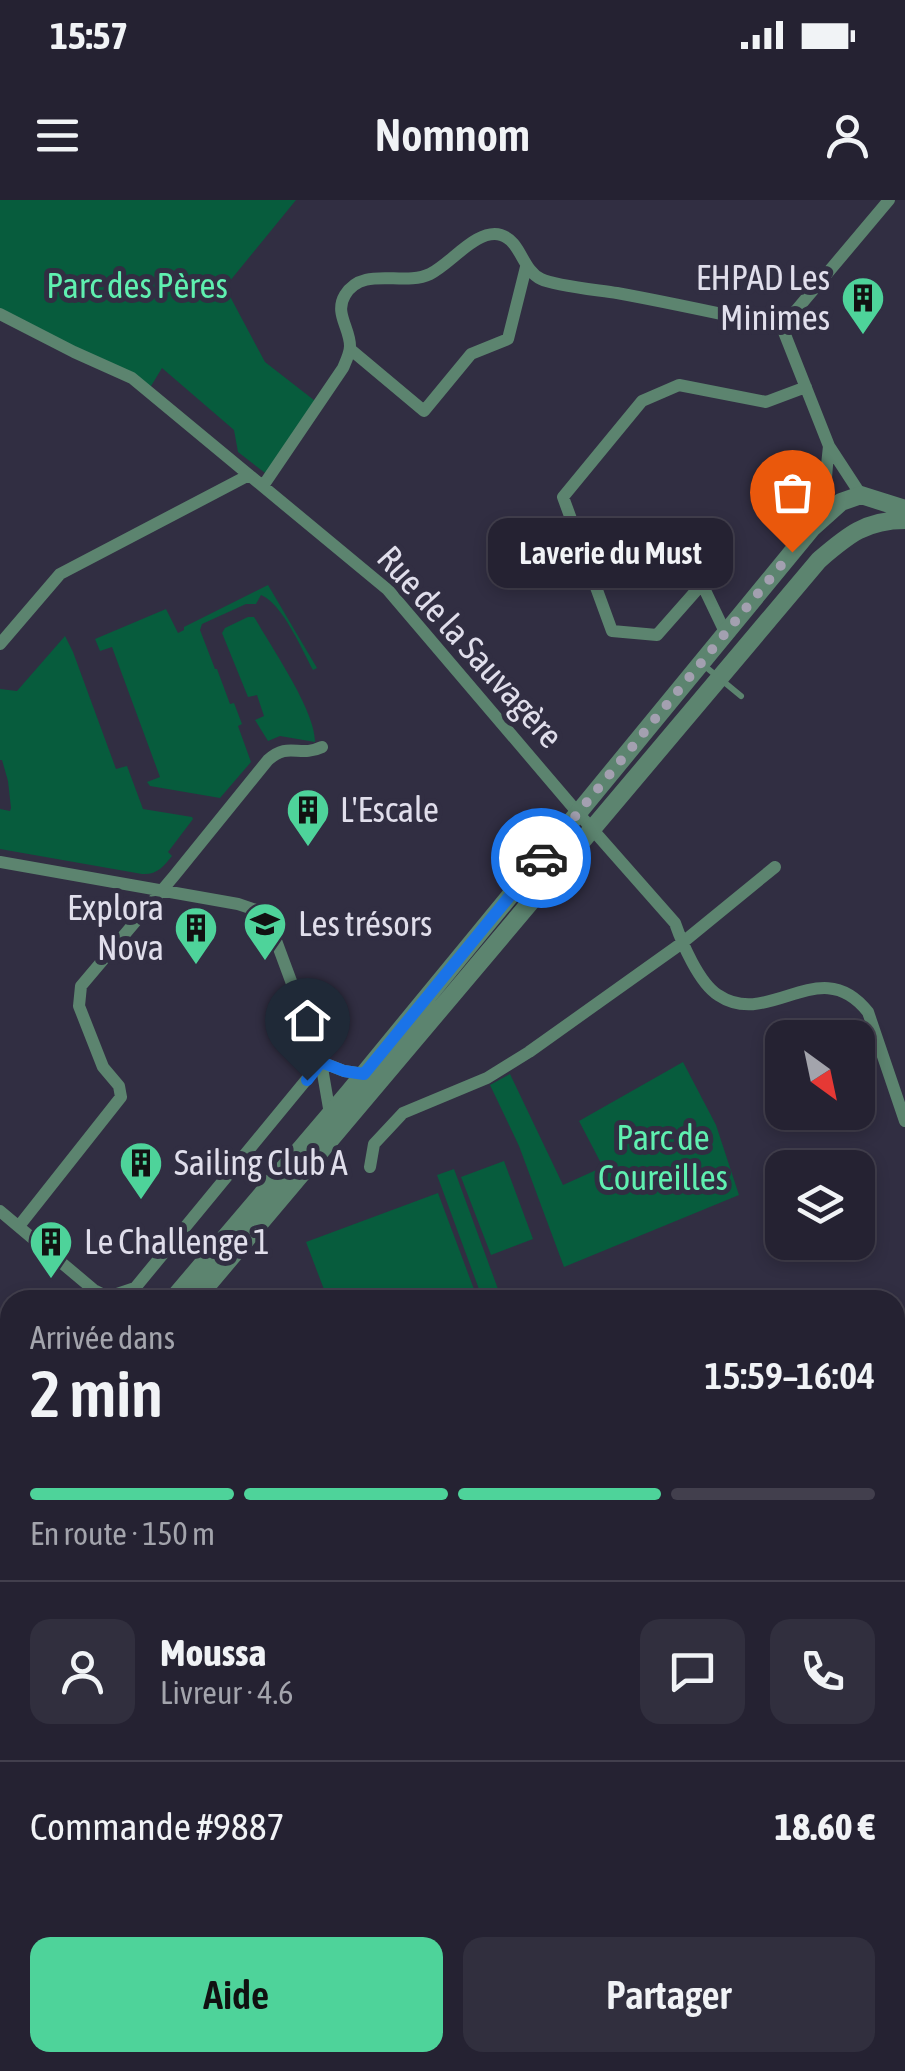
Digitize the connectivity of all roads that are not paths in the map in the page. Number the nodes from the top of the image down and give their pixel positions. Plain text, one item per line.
1 (889, 200) edge
2 (526, 267) junction
3 (0, 314) edge
4 (782, 326) junction
5 (350, 349) junction
6 (806, 388) junction
7 (829, 446) junction
8 (249, 475) junction
9 (263, 486) junction
10 (861, 495) junction
11 (905, 509) edge
12 (829, 510) junction
13 (905, 520) edge
14 (854, 530) junction
15 (725, 632) junction
16 (0, 644) edge
17 (700, 663) junction
18 (719, 678) junction
19 (741, 696) dead end
20 (322, 747) dead end
21 (578, 814) junction
22 (592, 830) junction
23 (0, 862) edge
24 (776, 867) dead end
25 (160, 891) junction
26 (682, 943) junction
27 (321, 1062) junction
28 (364, 1074) junction
29 (330, 1114) junction
30 (905, 1120) edge
31 (370, 1167) dead end
32 (0, 1211) edge
33 (19, 1226) junction
34 (94, 1290) edge
35 (129, 1290) edge
36 (180, 1290) edge
37 (202, 1290) edge

1 - 4 street
2 - 4 street
2 - 5 street
2 - 5 street
3 - 8 street, Rue de la Sauvagère
4 - 6 street
5 - 9 street
6 - 7 street
6 - 15 street
7 - 10 street
7 - 12 street
8 - 9 street, Rue de la Sauvagère
8 - 16 street
9 - 21 street, Rue de la Sauvagère
10 - 11 street
10 - 12 street
10 - 14 street
12 - 14 street
12 - 15 street
13 - 14 street
14 - 18 street
15 - 17 street
17 - 18 lane
17 - 21 street
18 - 19 lane
18 - 22 street
20 - 25 street
21 - 22 street, Rue de la Sauvagère
21 - 28 street
22 - 26 street, Rue de la Sauvagère
22 - 37 street
23 - 25 street
24 - 26 street
25 - 27 street
25 - 33 street
26 - 30 street, Rue de la Sauvagère
26 - 31 street
27 - 28 street
27 - 29 street
27 - 35 street
28 - 29 street
29 - 36 street
32 - 33 street
33 - 34 street

